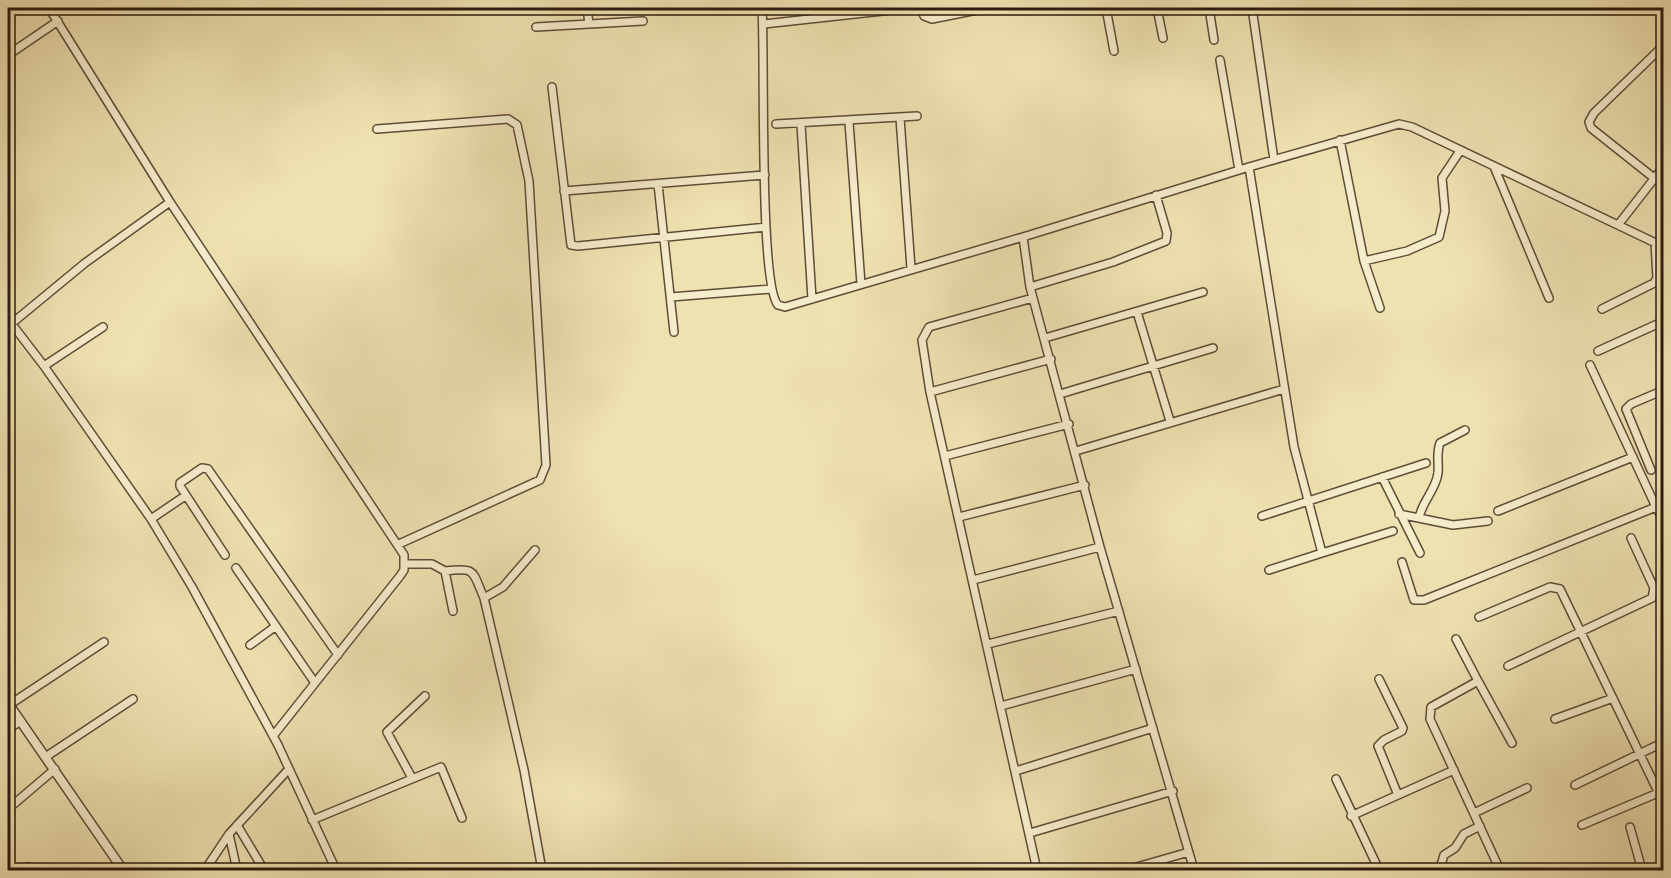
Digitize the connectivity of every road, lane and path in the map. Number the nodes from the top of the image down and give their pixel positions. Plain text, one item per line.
1 (49, 8) edge
2 (587, 8) edge
3 (762, 8) edge
4 (909, 8) edge
5 (921, 8) edge
6 (987, 8) edge
7 (1106, 8) edge
8 (1157, 8) edge
9 (1209, 8) edge
10 (1252, 8) edge
11 (58, 21) junction
12 (643, 21) dead end
13 (589, 24) junction
14 (764, 24) junction
15 (536, 27) dead end
16 (1163, 38) dead end
17 (1215, 40) dead end
18 (1664, 45) edge
19 (1114, 51) dead end
20 (8, 55) edge
21 (1220, 60) dead end
22 (552, 87) dead end
23 (917, 116) dead end
24 (900, 118) junction
25 (849, 122) junction
26 (776, 124) dead end
27 (801, 125) junction
28 (377, 129) dead end
29 (1340, 140) junction
30 (1460, 151) junction
31 (1274, 160) junction
32 (1664, 166) edge
33 (1249, 167) junction
34 (1495, 169) junction
35 (1239, 170) junction
36 (765, 175) junction
37 (1654, 178) junction
38 (657, 184) junction
39 (564, 191) junction
40 (1156, 195) junction
41 (170, 202) junction
42 (1618, 225) junction
43 (766, 227) junction
44 (1023, 237) junction
45 (665, 238) junction
46 (1655, 243) junction
47 (1664, 247) edge
48 (1364, 261) junction
49 (911, 268) junction
50 (861, 284) junction
51 (1030, 287) junction
52 (771, 289) junction
53 (1203, 292) dead end
54 (671, 297) junction
55 (1033, 298) junction
56 (1549, 298) dead end
57 (812, 299) junction
58 (1380, 308) dead end
59 (1602, 309) dead end
60 (1137, 312) junction
61 (9, 321) edge
62 (1664, 321) edge
63 (103, 327) dead end
64 (675, 332) dead end
65 (1045, 338) junction
66 (1213, 348) dead end
67 (1598, 351) dead end
68 (1051, 359) junction
69 (1590, 364) dead end
70 (44, 366) junction
71 (1153, 366) junction
72 (1284, 389) junction
73 (1664, 390) edge
74 (930, 392) junction
75 (1060, 394) junction
76 (1170, 421) junction
77 (1069, 424) junction
78 (1465, 430) dead end
79 (1076, 451) junction
80 (945, 456) junction
81 (1633, 457) junction
82 (1426, 463) dead end
83 (1651, 470) dead end
84 (1382, 477) junction
85 (1085, 485) junction
86 (185, 496) junction
87 (1309, 501) junction
88 (1656, 507) junction
89 (1498, 511) dead end
90 (1399, 514) junction
91 (1262, 516) dead end
92 (959, 518) junction
93 (1419, 518) junction
94 (151, 519) junction
95 (1488, 521) dead end
96 (1664, 521) edge
97 (1393, 531) dead end
98 (1631, 538) dead end
99 (399, 544) junction
100 (1100, 547) junction
101 (535, 550) dead end
102 (1322, 553) junction
103 (1420, 554) dead end
104 (225, 555) dead end
105 (1402, 562) dead end
106 (405, 564) junction
107 (236, 568) dead end
108 (1269, 570) dead end
109 (445, 571) junction
110 (973, 580) junction
111 (484, 598) junction
112 (453, 611) dead end
113 (1119, 611) junction
114 (1479, 617) dead end
115 (276, 626) junction
116 (1580, 634) junction
117 (1456, 639) dead end
118 (104, 642) dead end
119 (988, 644) junction
120 (250, 645) dead end
121 (338, 655) junction
122 (1508, 666) dead end
123 (1136, 669) junction
124 (1379, 679) dead end
125 (1478, 681) junction
126 (315, 683) junction
127 (425, 696) dead end
128 (1613, 698) junction
129 (133, 699) dead end
130 (8, 704) edge
131 (1001, 706) junction
132 (1555, 719) dead end
133 (21, 721) junction
134 (1153, 728) junction
135 (8, 729) edge
136 (273, 736) junction
137 (1664, 742) edge
138 (1512, 743) dead end
139 (1639, 753) junction
140 (47, 756) junction
141 (55, 769) junction
142 (288, 770) junction
143 (1454, 770) junction
144 (1016, 771) junction
145 (412, 778) junction
146 (1336, 779) dead end
147 (1575, 785) dead end
148 (1527, 788) dead end
149 (1173, 791) junction
150 (1658, 793) junction
151 (1398, 795) junction
152 (1664, 804) edge
153 (8, 809) edge
154 (1474, 813) junction
155 (1351, 816) junction
156 (462, 818) dead end
157 (312, 820) junction
158 (237, 825) junction
159 (1582, 825) dead end
160 (1480, 826) junction
161 (1630, 827) dead end
162 (1030, 833) junction
163 (229, 834) junction
164 (1189, 852) junction
165 (1441, 865) dead end
166 (120, 869) edge
167 (205, 870) edge
168 (237, 870) edge
169 (264, 870) edge
170 (336, 870) edge
171 (542, 870) edge
172 (1037, 870) edge
173 (1126, 870) edge
174 (1194, 870) edge
175 (1379, 870) edge
176 (1500, 870) edge
177 (1642, 870) edge

1 - 11 street
2 - 13 street
3 - 14 street
4 - 14 street
5 - 6 street
7 - 19 street
8 - 16 street
9 - 17 street
10 - 31 street
11 - 20 street
11 - 41 street
12 - 13 street
13 - 15 street
14 - 36 street
18 - 37 street
21 - 35 street
22 - 39 street
23 - 24 street
24 - 25 street
24 - 49 street
25 - 27 street
25 - 50 street
26 - 27 street
27 - 57 street
28 - 99 street
29 - 30 street
29 - 31 street
29 - 48 street
30 - 34 street
30 - 48 street
31 - 33 street
32 - 37 street
33 - 35 street
33 - 72 street
34 - 42 street
34 - 56 street
35 - 40 street
36 - 38 street
36 - 43 street
37 - 42 street
38 - 39 street
38 - 45 street
39 - 45 street
40 - 44 street
40 - 51 street
41 - 61 street
41 - 99 street
42 - 46 street
43 - 45 street
43 - 52 street
44 - 49 street
44 - 51 street
45 - 54 street
46 - 47 street
46 - 59 street
48 - 58 street
49 - 50 street
50 - 57 street
51 - 55 street
52 - 54 street
52 - 57 street
53 - 60 street
54 - 64 street
55 - 65 street
55 - 74 street
60 - 65 street
60 - 71 street
61 - 70 street
62 - 67 street
63 - 70 street
65 - 68 street
66 - 71 street
68 - 74 street
68 - 75 street
69 - 81 street
70 - 94 street
71 - 75 street
71 - 76 street
72 - 76 street
72 - 87 street
73 - 83 street
74 - 80 street
75 - 77 street
76 - 79 street
77 - 79 street
77 - 80 street
78 - 93 street
79 - 85 street
80 - 92 street
81 - 88 street
81 - 89 street
82 - 84 street
84 - 87 street
84 - 90 street
85 - 92 street
85 - 100 street
86 - 94 street
86 - 104 street
86 - 121 street
87 - 91 street
87 - 102 street
88 - 96 street
88 - 105 street
90 - 93 street
90 - 103 street
92 - 110 street
93 - 95 street
94 - 136 street
97 - 102 street
98 - 116 street
99 - 106 street
100 - 110 street
100 - 113 street
101 - 111 street
102 - 108 street
106 - 109 street
106 - 121 street
107 - 115 street
109 - 111 street
109 - 112 street
110 - 119 street
111 - 171 street
113 - 119 street
113 - 123 street
114 - 116 street
115 - 120 street
115 - 126 street
116 - 122 street
116 - 128 street
117 - 125 street
118 - 130 street
119 - 131 street
121 - 126 street
123 - 131 street
123 - 134 street
124 - 151 street
125 - 138 street
125 - 143 street
126 - 136 street
127 - 145 street
128 - 132 street
128 - 139 street
129 - 140 street
130 - 133 street
131 - 144 street
133 - 135 street
133 - 140 street
134 - 144 street
134 - 149 street
136 - 142 street
137 - 139 street
139 - 147 street
139 - 150 street
140 - 141 street
141 - 153 street
141 - 166 street
142 - 157 street
142 - 158 street
143 - 151 street
143 - 154 street
144 - 162 street
145 - 156 street
145 - 157 street
146 - 155 street
148 - 154 street
149 - 162 street
149 - 164 street
150 - 152 street
150 - 159 street
151 - 155 street
154 - 160 street
155 - 175 street
157 - 170 street
158 - 163 street
158 - 169 street
160 - 165 street
160 - 176 street
161 - 177 street
162 - 172 street
163 - 167 street
163 - 168 street
164 - 173 street
164 - 174 street

